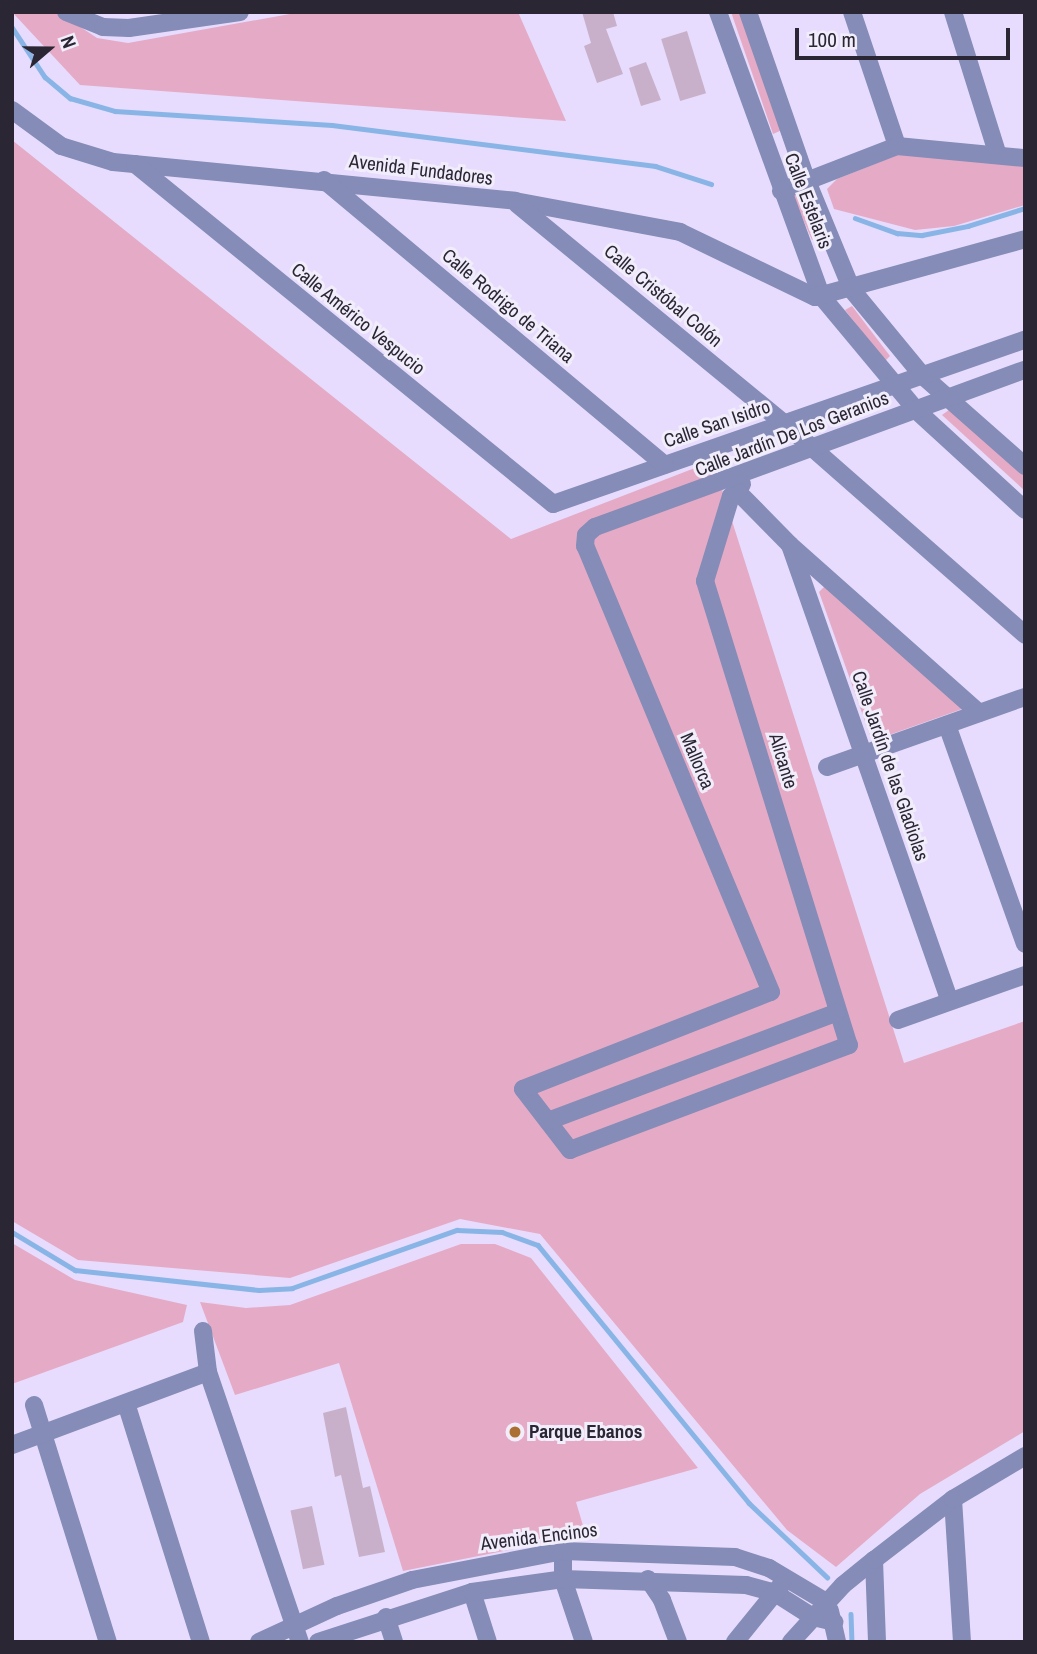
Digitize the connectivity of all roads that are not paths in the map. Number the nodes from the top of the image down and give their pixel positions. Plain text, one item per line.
1 (66, 12) edge
2 (240, 12) edge
3 (718, 12) edge
4 (748, 12) edge
5 (852, 12) edge
6 (953, 12) edge
7 (220, 14) edge
8 (126, 20) edge
9 (12, 110) edge
10 (897, 146) junction
11 (997, 152) junction
12 (1025, 158) edge
13 (135, 164) junction
14 (324, 180) junction
15 (807, 181) junction
16 (781, 191) junction
17 (515, 201) junction
18 (1025, 239) edge
19 (852, 290) junction
20 (822, 297) junction
21 (1025, 340) edge
22 (1025, 370) edge
23 (923, 376) junction
24 (895, 386) junction
25 (948, 398) junction
26 (916, 410) junction
27 (784, 423) junction
28 (812, 449) junction
29 (665, 465) junction
30 (1025, 466) edge
31 (746, 475) junction
32 (738, 492) junction
33 (554, 504) joint
34 (1025, 510) edge
35 (790, 545) junction
36 (585, 546) joint
37 (1025, 635) edge
38 (1025, 697) edge
39 (979, 713) junction
40 (947, 724) junction
41 (863, 754) junction
42 (827, 767) dead end
43 (1025, 944) edge
44 (1025, 975) edge
45 (950, 1001) junction
46 (836, 1013) junction
47 (898, 1020) dead end
48 (548, 1121) junction
49 (203, 1331) dead end
50 (208, 1372) junction
51 (126, 1403) junction
52 (34, 1405) dead end
53 (43, 1434) junction
54 (12, 1445) edge
55 (1025, 1457) edge
56 (953, 1499) junction
57 (563, 1551) junction
58 (874, 1560) junction
59 (564, 1578) junction
60 (648, 1579) junction
61 (781, 1586) junction
62 (472, 1592) junction
63 (827, 1602) junction
64 (386, 1617) junction
65 (813, 1617) junction
66 (834, 1622) junction
67 (297, 1633) edge
68 (108, 1642) edge
69 (201, 1642) edge
70 (259, 1642) edge
71 (318, 1642) edge
72 (394, 1642) edge
73 (488, 1642) edge
74 (584, 1642) edge
75 (678, 1642) edge
76 (735, 1642) edge
77 (791, 1642) edge
78 (837, 1642) edge
79 (877, 1642) edge
80 (962, 1642) edge

1 - 8 street
2 - 7 street
3 - 16 street, Calle Estelaris
4 - 15 street, Calle Estelaris
5 - 10 street
6 - 11 street
7 - 8 street
9 - 13 street, Avenida Fundadores
10 - 11 street
10 - 15 street
11 - 12 street
13 - 14 street, Avenida Fundadores
13 - 33 street, Calle Américo Vespucio
14 - 17 street, Avenida Fundadores
14 - 29 street, Calle Rodrigo de Triana
15 - 16 street
15 - 19 street, Calle Estelaris
16 - 20 street, Calle Estelaris
17 - 20 street, Avenida Fundadores
17 - 27 street, Calle Cristóbal Colón
18 - 19 street
19 - 20 street
19 - 23 street, Calle Estelaris
20 - 24 street, Calle Estelaris
21 - 23 street, Calle Jardín De Los Geranios
22 - 25 street, Calle Jardín De Los Geranios
23 - 24 street, Calle Jardín De Los Geranios
23 - 25 street, Calle Estelaris
24 - 26 street, Calle Estelaris
24 - 27 street, Calle San Isidro
25 - 26 street, Calle Jardín De Los Geranios
25 - 30 street, Calle Estelaris
26 - 28 street, Calle Jardín De Los Geranios
26 - 34 street, Calle Estelaris
27 - 28 street, Calle Cristóbal Colón
27 - 29 street, Calle San Isidro
28 - 31 street, Calle Jardín De Los Geranios
28 - 37 street, Calle Cristóbal Colón
29 - 33 street, Calle San Isidro
31 - 32 street, Alicante
31 - 36 street, Calle Jardín De Los Geranios
32 - 35 street
32 - 46 street, Alicante
35 - 39 street
35 - 41 street, Calle Jardín de las Gladiolas
36 - 48 street, Mallorca
38 - 39 street
39 - 40 street
40 - 41 street
40 - 43 street
41 - 42 street
41 - 45 street, Calle Jardín de las Gladiolas
44 - 45 street
45 - 47 street
46 - 48 street
46 - 48 street, Alicante
49 - 50 street
50 - 51 street
50 - 67 street
51 - 53 street
51 - 69 street
52 - 53 street
53 - 54 street
53 - 68 street
55 - 56 street
56 - 58 street
56 - 80 street
57 - 59 street
57 - 61 street, Avenida Encinos
57 - 67 street, Avenida Encinos
58 - 63 street
58 - 79 street
59 - 60 street, Avenida Encinos
59 - 62 street, Avenida Encinos
59 - 74 street
60 - 61 street, Avenida Encinos
60 - 75 street
61 - 63 street, Avenida Encinos
61 - 65 street, Avenida Encinos
61 - 76 street
62 - 64 street, Avenida Encinos
62 - 73 street
63 - 65 street
63 - 66 street
64 - 71 street, Avenida Encinos
64 - 72 street
65 - 66 street, Avenida Encinos
65 - 77 street
66 - 78 street
67 - 70 street, Avenida Encinos

